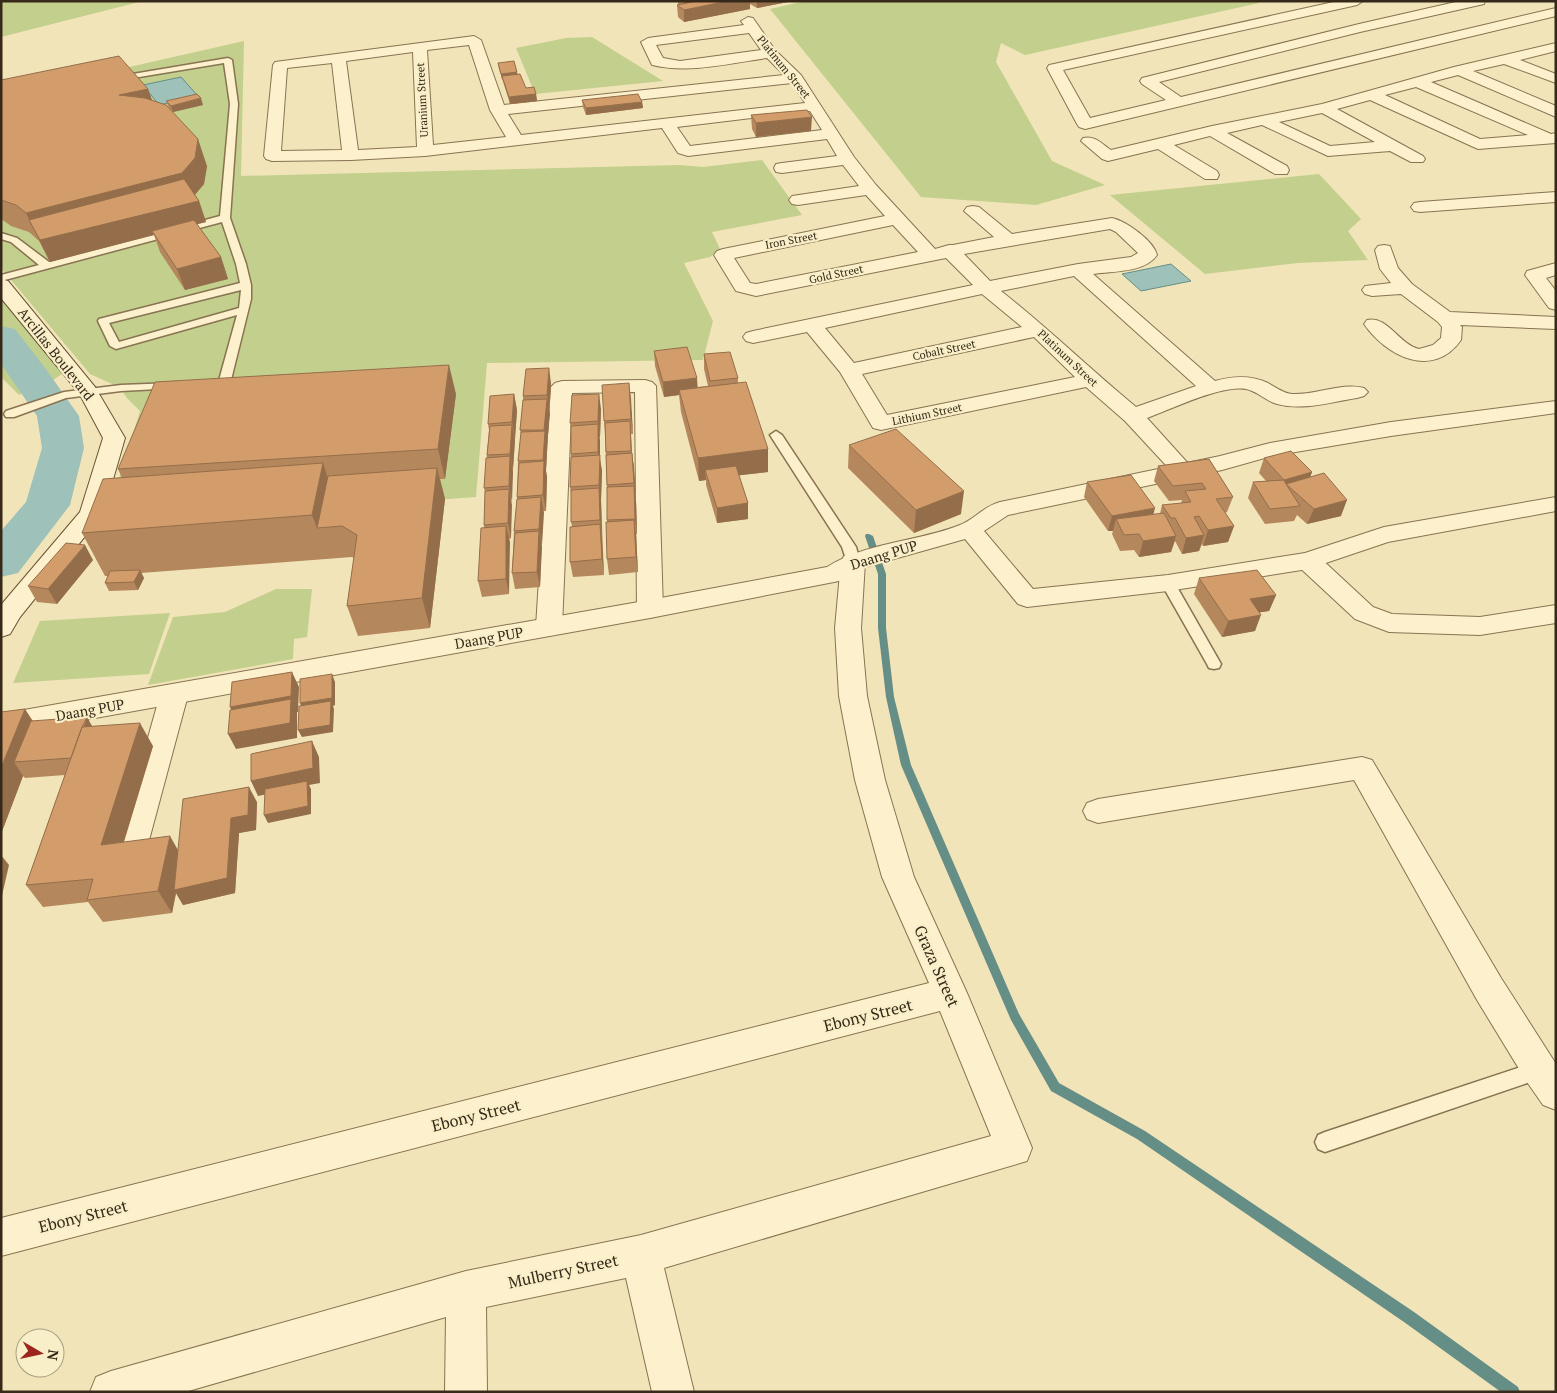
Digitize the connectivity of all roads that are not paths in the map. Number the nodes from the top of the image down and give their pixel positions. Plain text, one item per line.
1 (1356, 1) edge
2 (1479, 1) edge
3 (1316, 10) junction
4 (1556, 12) edge
5 (1359, 28) junction
6 (1556, 47) edge
7 (420, 48) junction
8 (1407, 48) junction
9 (770, 53) junction
10 (340, 58) junction
11 (1505, 59) junction
12 (1459, 70) junction
13 (796, 78) junction
14 (1556, 79) edge
15 (106, 81) edge
16 (1420, 82) junction
17 (1374, 96) junction
18 (1178, 101) junction
19 (815, 106) junction
20 (1324, 108) junction
21 (498, 110) junction
22 (1556, 112) edge
23 (1263, 120) junction
24 (667, 123) junction
25 (1212, 131) junction
26 (831, 134) junction
27 (1552, 138) edge
28 (516, 140) junction
29 (1089, 141) dead end
30 (1161, 144) junction
31 (1392, 146) junction
32 (425, 151) junction
33 (351, 155) junction
34 (847, 159) junction
35 (1417, 159) dead end
36 (782, 168) dead end
37 (1281, 170) dead end
38 (1211, 175) dead end
39 (870, 189) junction
40 (1556, 197) edge
41 (798, 200) dead end
42 (1420, 207) dead end
43 (973, 211) dead end
44 (225, 218) junction
45 (896, 219) junction
46 (1, 236) edge
47 (1008, 240) junction
48 (1384, 250) dead end
49 (940, 252) junction
50 (46, 265) junction
51 (1556, 269) edge
52 (1078, 270) junction
53 (1, 278) edge
54 (1, 285) edge
55 (246, 285) junction
56 (743, 287) joint
57 (986, 288) junction
58 (1405, 288) junction
59 (1372, 290) dead end
60 (1556, 304) edge
61 (244, 310) junction
62 (1445, 318) junction
63 (1556, 323) edge
64 (1374, 324) dead end
65 (812, 326) junction
66 (1038, 330) junction
67 (753, 337) dead end
68 (849, 370) junction
69 (1090, 380) junction
70 (224, 385) edge
71 (186, 386) edge
72 (1211, 388) junction
73 (88, 391) junction
74 (1357, 392) dead end
75 (1556, 406) edge
76 (10, 414) dead end
77 (1133, 416) junction
78 (776, 435) dead end
79 (1183, 470) junction
80 (1556, 504) edge
81 (970, 530) junction
82 (857, 561) junction
83 (1308, 561) junction
84 (1168, 583) junction
85 (650, 609) junction
86 (1556, 614) edge
87 (549, 627) junction
88 (1, 628) edge
89 (1214, 664) dead end
90 (174, 694) junction
91 (1, 724) edge
92 (1098, 810) dead end
93 (129, 859) edge
94 (950, 994) junction
95 (1547, 1082) edge
96 (1325, 1142) dead end
97 (1014, 1148) joint
98 (1, 1237) edge
99 (641, 1255) junction
100 (466, 1291) junction
101 (111, 1392) edge
102 (466, 1392) edge
103 (673, 1392) edge

1 - 3 street
2 - 5 street
3 - 5 street
3 - 18 street
4 - 8 street
5 - 8 street
5 - 18 street
6 - 11 street
7 - 10 street
7 - 21 street
7 - 32 street, Uranium Street
8 - 18 street
9 - 9 street, Platinum Street
9 - 13 street, Platinum Street
10 - 33 street
10 - 33 street
11 - 12 street
11 - 14 street
12 - 16 street
12 - 22 street
13 - 19 street, Platinum Street
13 - 21 street
15 - 44 lane
16 - 17 street
16 - 27 street
17 - 20 street
17 - 27 street
19 - 24 street
19 - 26 street, Platinum Street
20 - 23 street
20 - 31 street
21 - 28 street
23 - 25 street
23 - 31 street
24 - 26 street
24 - 28 street
25 - 30 street
25 - 37 street
26 - 34 street, Platinum Street
28 - 32 street
29 - 30 street
30 - 38 street
31 - 35 street
32 - 33 street
34 - 36 street
34 - 39 street, Platinum Street
39 - 41 street
39 - 45 street, Platinum Street
40 - 42 street
43 - 47 street
44 - 50 lane
44 - 55 lane
45 - 49 street, Platinum Street
45 - 56 street, Iron Street
46 - 50 lane
47 - 49 street, Gold Street
47 - 52 street, Gold Street
48 - 58 street
49 - 56 street, Gold Street
49 - 57 street, Platinum Street
50 - 53 lane
51 - 60 street
52 - 57 street
52 - 72 street
54 - 73 street, Arcillas Boulevard
55 - 61 lane
55 - 61 lane
57 - 65 street
57 - 66 street, Platinum Street
58 - 59 street
58 - 62 street
61 - 70 lane
62 - 63 street
62 - 64 street
65 - 67 street
65 - 68 street, Lithium Street
66 - 68 street, Cobalt Street
66 - 69 street, Platinum Street
68 - 69 street, Lithium Street
69 - 77 street, Platinum Street
71 - 73 lane
72 - 74 street
72 - 77 street
73 - 76 lane
73 - 88 street, Arcillas Boulevard
75 - 79 street, Daang PUP
77 - 79 street, Platinum Street
78 - 82 lane
79 - 81 street, Daang PUP
80 - 83 street
81 - 82 street, Daang PUP
81 - 84 street
82 - 85 street, Daang PUP
82 - 94 street, Graza Street
83 - 84 street
83 - 86 street
84 - 89 lane
85 - 87 street, Daang PUP
85 - 87 street
87 - 90 street, Daang PUP
90 - 91 street, Daang PUP
90 - 93 street
92 - 95 street
94 - 97 street, Graza Street
94 - 98 street, Ebony Street
95 - 96 lane
97 - 99 street, Mulberry Street
99 - 100 street, Mulberry Street
99 - 103 street
100 - 101 street, Mulberry Street
100 - 102 street

